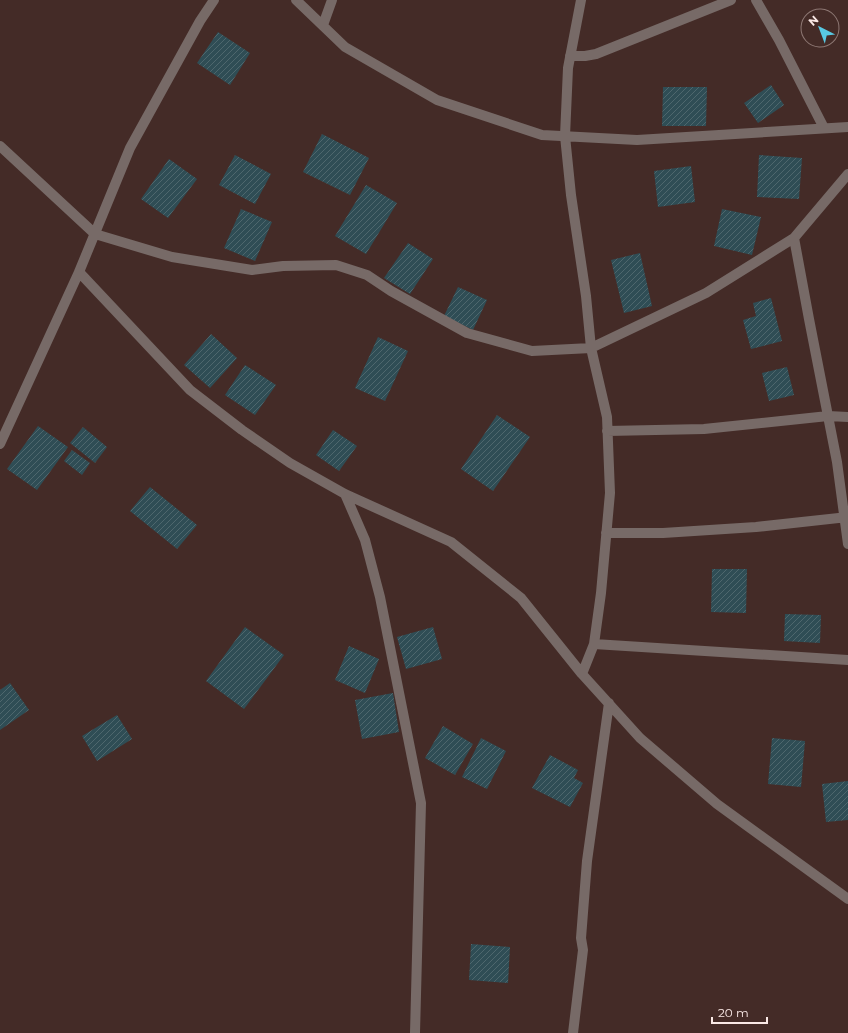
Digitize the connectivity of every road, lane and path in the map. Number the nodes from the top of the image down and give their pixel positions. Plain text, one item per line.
1 (214, 0) edge
2 (296, 0) edge
3 (332, 0) edge
4 (581, 0) edge
5 (731, 0) edge
6 (756, 0) edge
7 (323, 25) junction
8 (570, 56) junction
9 (848, 127) edge
10 (824, 128) junction
11 (565, 136) junction
12 (0, 146) edge
13 (848, 174) edge
14 (95, 234) junction
15 (794, 238) junction
16 (79, 272) junction
17 (591, 348) junction
18 (828, 416) junction
19 (848, 417) edge
20 (607, 430) junction
21 (0, 444) edge
22 (345, 494) junction
23 (846, 517) edge
24 (606, 533) junction
25 (848, 544) edge
26 (594, 644) junction
27 (848, 660) edge
28 (582, 674) junction
29 (609, 703) junction
30 (848, 899) edge
31 (415, 1033) edge
32 (573, 1033) edge

1 - 14 street
2 - 7 street
3 - 7 street
4 - 8 street
5 - 8 street
6 - 10 street
7 - 11 street
8 - 11 street
9 - 10 street
10 - 11 street
11 - 17 street
12 - 14 street
13 - 15 street
14 - 16 street
14 - 17 street
15 - 17 street
15 - 18 street
16 - 21 street
16 - 22 street
17 - 20 street
18 - 19 street
18 - 20 street
18 - 23 street
20 - 24 street
22 - 28 street
22 - 31 street
23 - 24 street
23 - 25 street
24 - 26 street
26 - 27 street
26 - 28 street
28 - 29 street
29 - 30 street
29 - 32 street

